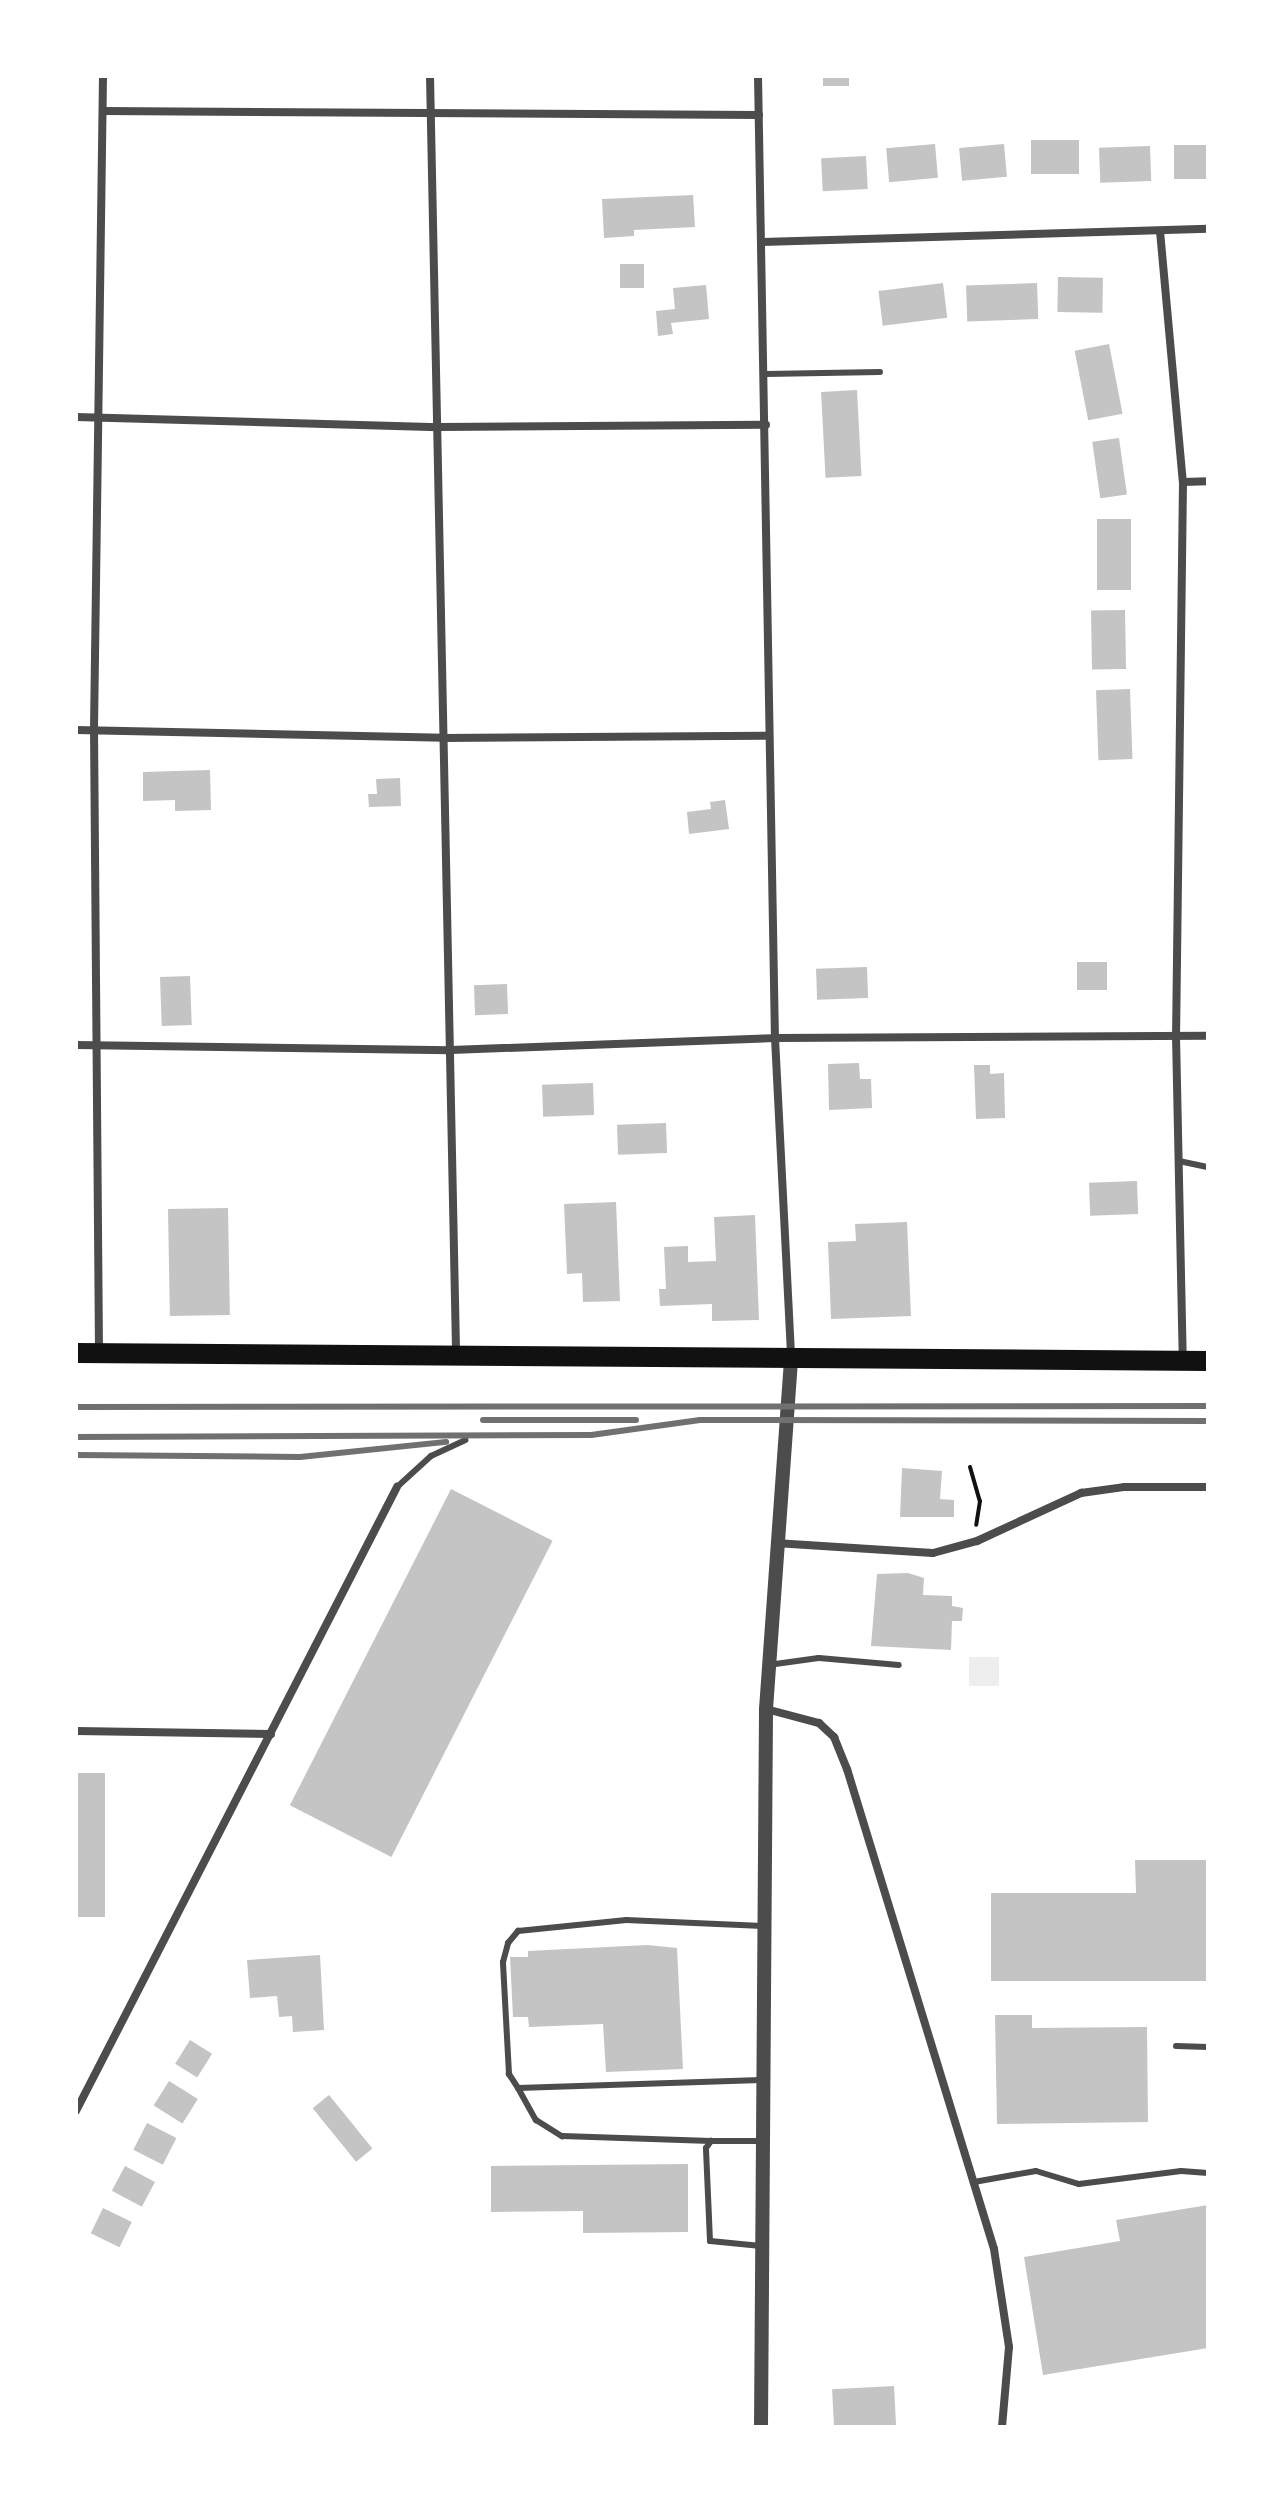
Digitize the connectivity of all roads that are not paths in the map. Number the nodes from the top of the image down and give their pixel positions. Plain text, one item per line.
1 (103, 76) edge
2 (430, 76) edge
3 (758, 76) edge
4 (103, 111) junction
5 (759, 115) junction
6 (431, 116) junction
7 (1208, 229) edge
8 (1160, 231) junction
9 (762, 242) junction
10 (880, 372) dead end
11 (766, 374) junction
12 (76, 417) edge
13 (99, 417) junction
14 (766, 425) junction
15 (439, 427) junction
16 (1208, 481) edge
17 (1183, 482) junction
18 (94, 729) junction
19 (76, 730) edge
20 (769, 736) junction
21 (444, 738) junction
22 (1176, 1036) junction
23 (1208, 1036) edge
24 (775, 1038) junction
25 (76, 1045) edge
26 (96, 1045) junction
27 (451, 1050) junction
28 (1179, 1161) junction
29 (1208, 1167) edge
30 (76, 1353) edge
31 (99, 1353) junction
32 (456, 1354) junction
33 (791, 1360) junction
34 (1208, 1361) edge
35 (1183, 1362) junction
36 (465, 1440) dead end
37 (397, 1487) joint
38 (1208, 1487) edge
39 (775, 1543) junction
40 (768, 1665) junction
41 (899, 1665) dead end
42 (766, 1709) junction
43 (76, 1731) edge
44 (271, 1734) junction
45 (763, 1926) junction
46 (1176, 2046) dead end
47 (1208, 2047) edge
48 (764, 2080) junction
49 (518, 2088) junction
50 (76, 2111) edge
51 (711, 2141) junction
52 (764, 2141) junction
53 (1208, 2173) edge
54 (974, 2182) junction
55 (761, 2246) junction
56 (761, 2427) edge
57 (1002, 2427) edge

1 - 4 street
2 - 6 street
3 - 5 street
4 - 6 street
4 - 13 street
5 - 6 street
5 - 9 street
6 - 15 street
7 - 8 street
8 - 9 street
8 - 17 street
9 - 11 street
10 - 11 lane
11 - 14 street
12 - 13 street
13 - 15 street
13 - 18 street
14 - 15 street
14 - 20 street
15 - 21 street
16 - 17 street
17 - 22 street
18 - 19 street
18 - 21 street
18 - 26 street
20 - 21 street
20 - 24 street
21 - 27 street
22 - 23 street
22 - 24 street
22 - 28 street
24 - 27 street
24 - 33 street
25 - 26 street
26 - 27 street
26 - 31 street
27 - 32 street
28 - 29 lane
28 - 35 street
30 - 31 main road
31 - 32 main road
32 - 33 main road
33 - 35 main road
33 - 39 street
34 - 35 main road
36 - 37 lane
37 - 44 street
38 - 39 street
39 - 40 street
40 - 41 lane
40 - 42 street
42 - 45 street
42 - 54 street
43 - 44 street
44 - 50 street
45 - 48 street
45 - 49 lane
46 - 47 lane
48 - 49 lane
48 - 52 street
49 - 51 lane
51 - 52 lane
51 - 55 lane
52 - 55 street
53 - 54 lane
54 - 57 street
55 - 56 street

